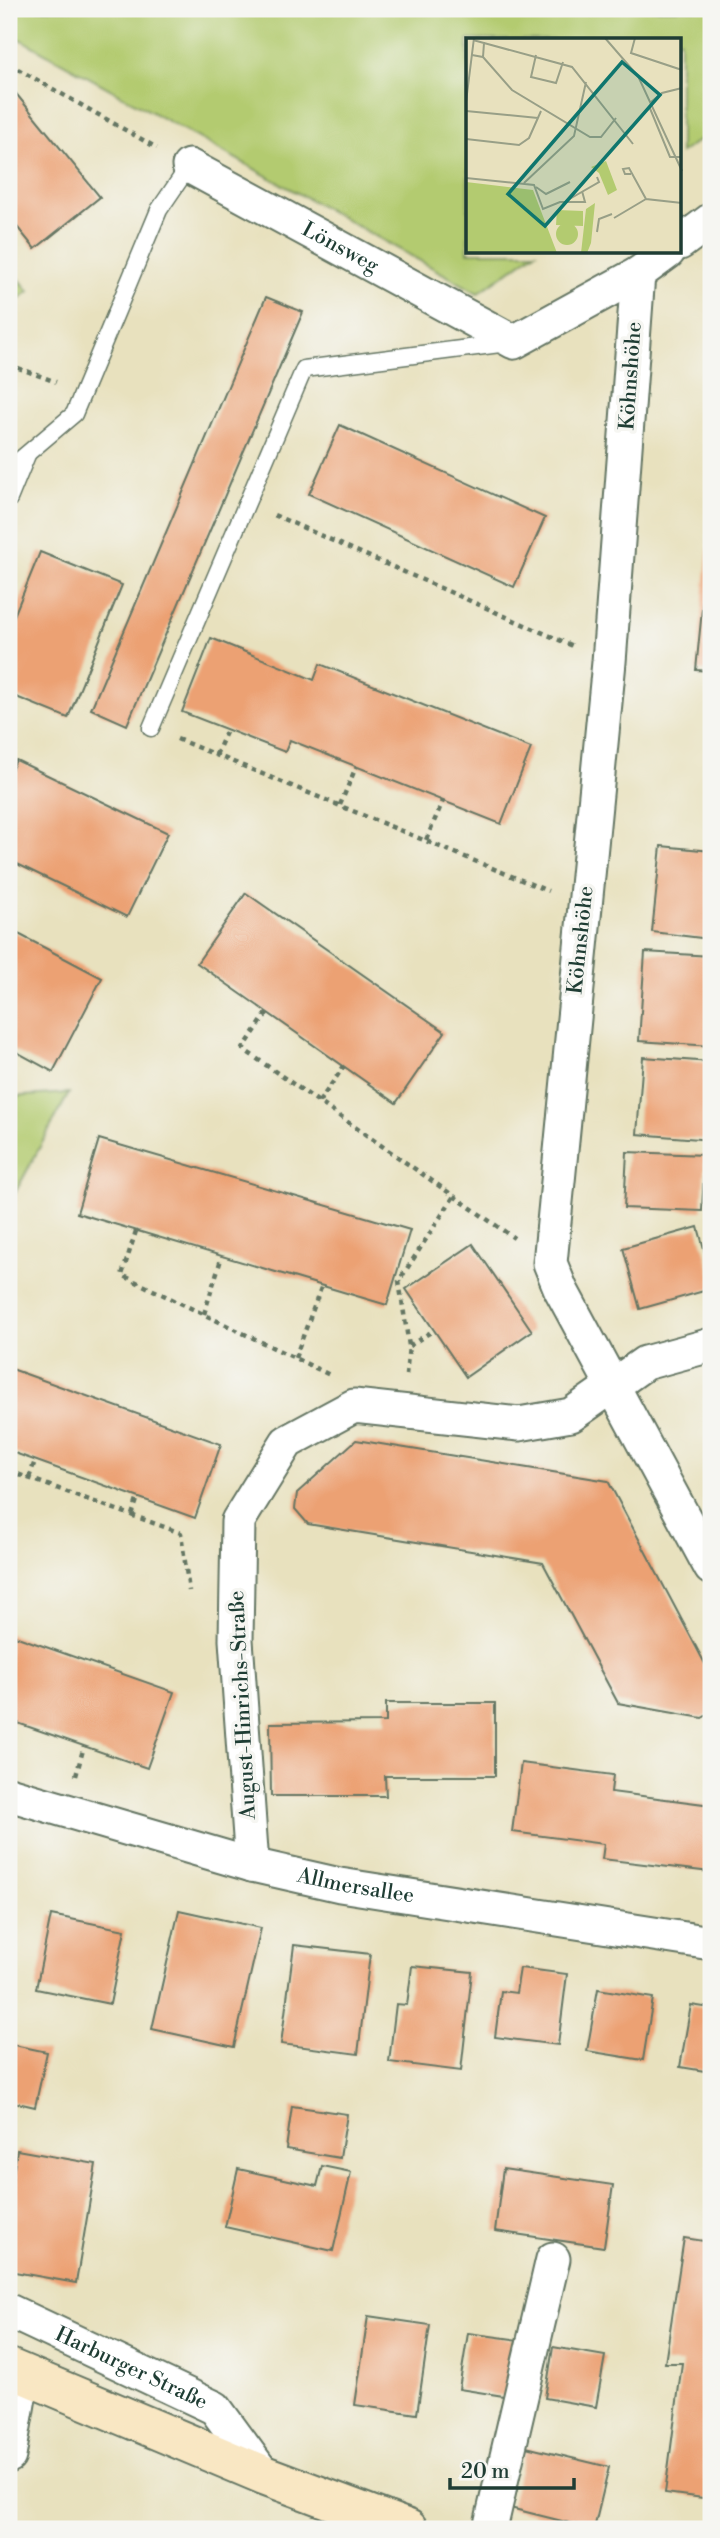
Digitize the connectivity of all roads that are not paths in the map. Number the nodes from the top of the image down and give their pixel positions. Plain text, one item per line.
1 (189, 166) joint
2 (711, 220) edge
3 (682, 242) edge
4 (665, 254) edge
5 (638, 274) junction
6 (514, 342) junction
7 (28, 453) junction
8 (9, 469) edge
9 (9, 499) edge
10 (151, 728) road end
11 (711, 1345) edge
12 (613, 1385) junction
13 (711, 1568) edge
14 (9, 1794) edge
15 (252, 1865) junction
16 (711, 1943) edge
17 (553, 2259) dead end
18 (9, 2311) edge
19 (16, 2371) edge
20 (9, 2456) edge
21 (264, 2475) junction
22 (408, 2529) edge
23 (490, 2529) edge

1 - 6 street, Lönsweg
1 - 7 lane
2 - 3 street
4 - 5 street
5 - 6 street
5 - 12 street, Köhnshöhe
6 - 10 lane
7 - 8 lane
7 - 9 lane
11 - 12 street
12 - 13 street, Köhnshöhe
12 - 15 street, August-Hinrichs-Straße
14 - 15 street, Allmersallee
15 - 16 street, Allmersallee
17 - 23 street
18 - 21 street, Harburger Straße
19 - 20 street
19 - 21 main road
21 - 22 main road

